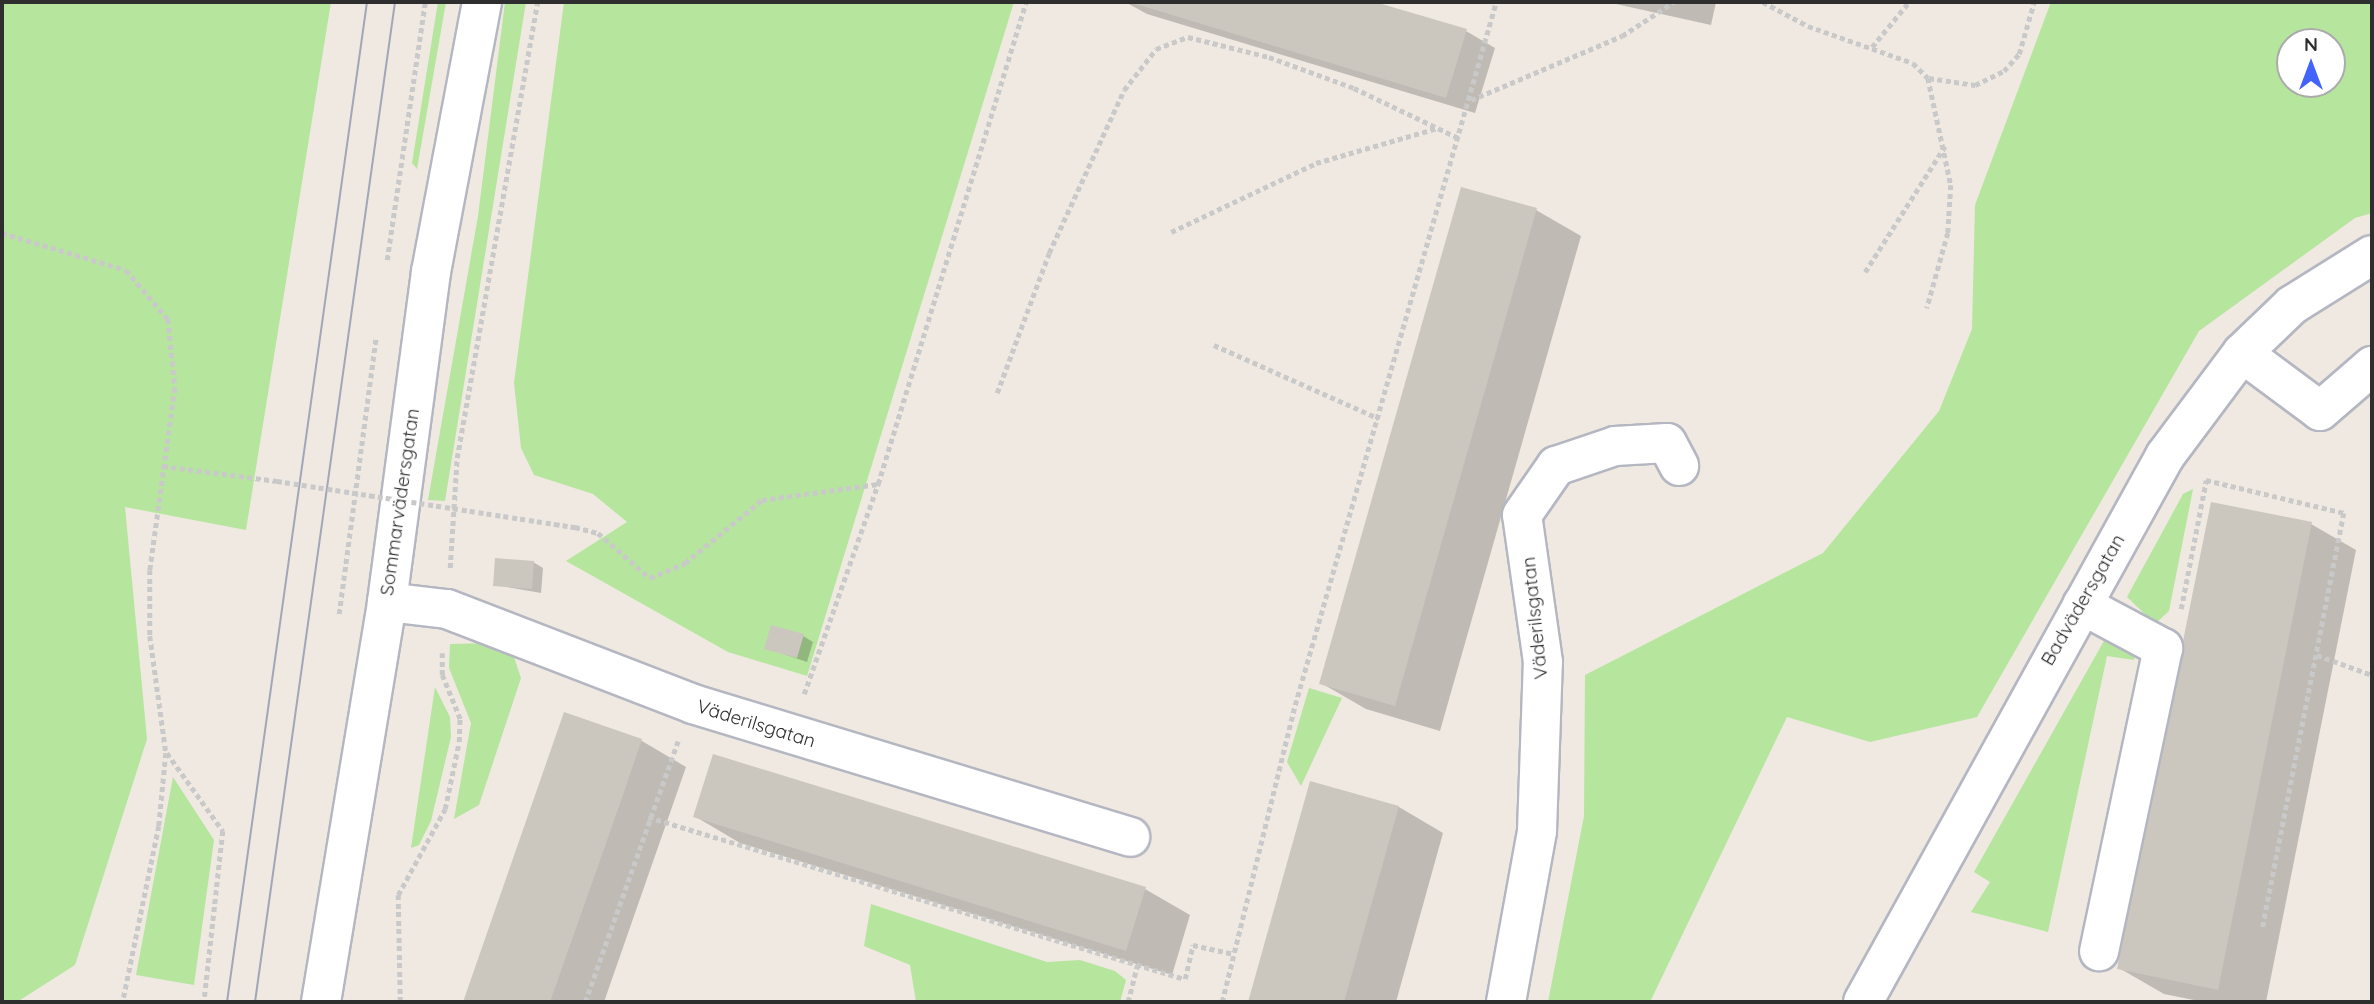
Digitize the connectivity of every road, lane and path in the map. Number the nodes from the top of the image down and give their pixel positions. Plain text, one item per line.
1 (425, 2) edge
2 (482, 2) edge
3 (537, 2) edge
4 (1026, 2) edge
5 (1496, 2) edge
6 (1674, 2) edge
7 (1763, 2) edge
8 (1909, 2) edge
9 (2034, 2) edge
10 (1872, 47) junction
11 (1928, 78) junction
12 (1470, 100) junction
13 (1437, 127) junction
14 (1459, 138) junction
15 (1945, 145) junction
16 (1171, 232) dead end
17 (2, 233) edge
18 (2372, 255) edge
19 (385, 272) dead end
20 (1865, 272) dead end
21 (1927, 308) dead end
22 (378, 326) dead end
23 (1214, 345) dead end
24 (2242, 353) junction
25 (2372, 366) edge
26 (997, 393) dead end
27 (1378, 418) junction
28 (1679, 466) dead end
29 (163, 467) junction
30 (878, 484) junction
31 (387, 602) junction
32 (2082, 605) junction
33 (447, 609) junction
34 (338, 622) dead end
35 (2163, 648) junction
36 (2317, 655) junction
37 (2372, 675) edge
38 (693, 704) junction
39 (789, 735) junction
40 (166, 753) junction
41 (648, 817) junction
42 (1130, 837) dead end
43 (2263, 927) dead end
44 (2099, 951) dead end
45 (1234, 954) junction
46 (1137, 965) junction
47 (123, 1002) edge
48 (204, 1002) edge
49 (321, 1002) edge
50 (400, 1002) edge
51 (585, 1002) edge
52 (1128, 1002) edge
53 (1222, 1002) edge
54 (1506, 1002) edge
55 (1863, 1002) edge

1 - 19 path
2 - 31 street, Sommarvädersgatan
3 - 33 path
4 - 30 path
5 - 12 path
6 - 12 path
7 - 10 path
8 - 10 path
9 - 11 path
10 - 11 path
11 - 15 path
12 - 14 path
13 - 14 path
13 - 16 path
13 - 26 path
14 - 27 path
15 - 20 path
15 - 21 path
17 - 29 path
18 - 24 street, Badvädersgatan
22 - 34 path
23 - 27 path
24 - 25 street
24 - 32 street, Badvädersgatan
27 - 45 path
28 - 54 street, Väderilsgatan
29 - 30 path, bridge
29 - 40 path
30 - 39 path
31 - 33 street, Väderilsgatan
31 - 49 street, Sommarvädersgatan
32 - 35 street
32 - 55 street, Badvädersgatan
33 - 38 street, Väderilsgatan
33 - 50 path
35 - 36 path
35 - 44 street
36 - 37 path
36 - 43 path
38 - 39 street, Väderilsgatan
38 - 41 path
39 - 42 street, Väderilsgatan
40 - 47 path
40 - 48 path
41 - 46 path
41 - 51 path
45 - 46 path
45 - 53 path
46 - 52 path

